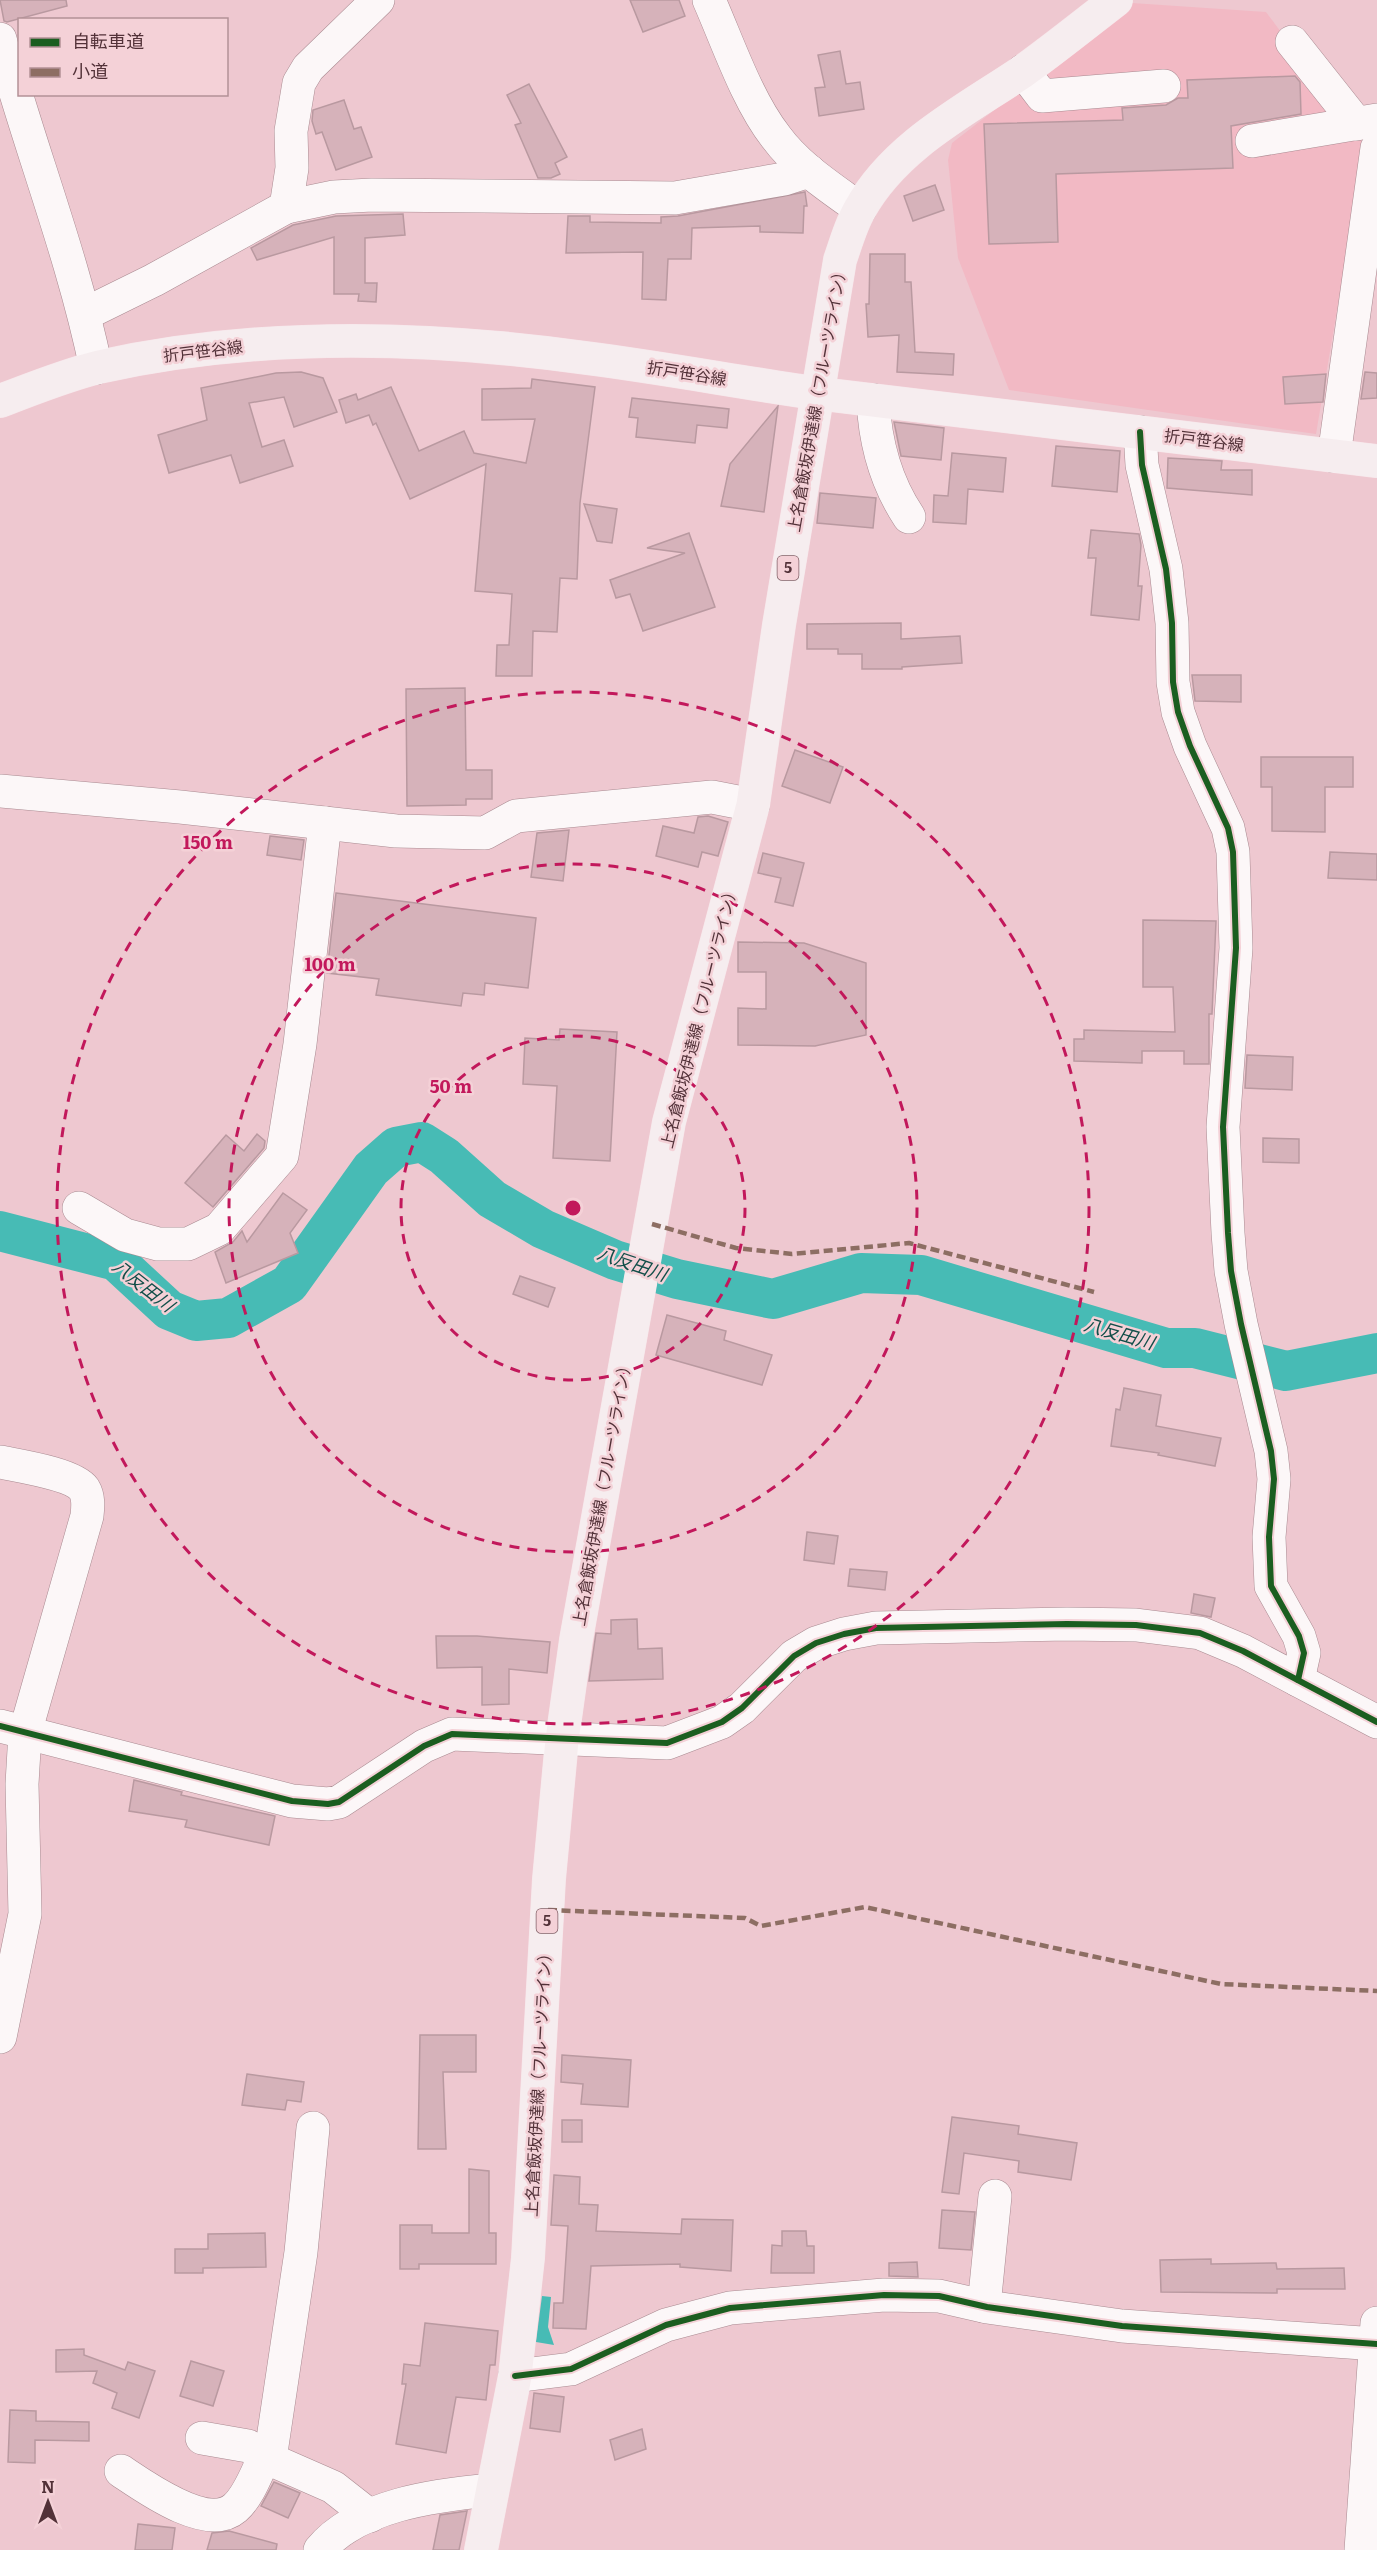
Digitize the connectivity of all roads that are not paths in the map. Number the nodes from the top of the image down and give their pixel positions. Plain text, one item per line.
1 (378, 0) edge
2 (709, 0) edge
3 (1116, 0) edge
4 (0, 39) edge
5 (1292, 42) dead end
6 (1023, 71) junction
7 (1164, 86) dead end
8 (1370, 130) edge
9 (1252, 141) dead end
10 (809, 171) junction
11 (286, 207) junction
12 (860, 209) junction
13 (85, 314) junction
14 (96, 368) junction
15 (817, 393) junction
16 (873, 400) junction
17 (0, 401) edge
18 (1140, 432) junction
19 (1334, 456) junction
20 (1377, 461) edge
21 (909, 517) dead end
22 (0, 791) edge
23 (753, 805) junction
24 (325, 823) junction
25 (79, 1208) dead end
26 (0, 1461) edge
27 (1298, 1680) junction
28 (1377, 1722) edge
29 (13, 1729) edge
30 (562, 1740) junction
31 (0, 2037) edge
32 (313, 2128) dead end
33 (995, 2196) dead end
34 (984, 2306) junction
35 (1376, 2336) edge
36 (515, 2376) junction
37 (202, 2438) dead end
38 (268, 2457) junction
39 (121, 2470) dead end
40 (491, 2490) junction
41 (369, 2516) junction
42 (320, 2550) edge
43 (481, 2550) edge
44 (1361, 2550) edge

1 - 11 street
2 - 10 street
3 - 6 main road, 上名倉飯坂伊達線（フルーツライン） / 5
4 - 13 street
5 - 8 street
6 - 7 street
6 - 12 main road, 上名倉飯坂伊達線（フルーツライン） / 5
8 - 9 street
8 - 19 street
10 - 11 street
10 - 12 street
11 - 13 street
12 - 15 main road, 上名倉飯坂伊達線（フルーツライン） / 5
13 - 14 street
14 - 15 main road, 折戸笹谷線
14 - 17 main road, 折戸笹谷線
15 - 16 main road, 折戸笹谷線
15 - 23 main road, 上名倉飯坂伊達線（フルーツライン） / 5
16 - 18 main road, 折戸笹谷線
16 - 21 street
18 - 19 main road, 折戸笹谷線
18 - 27 street
19 - 20 main road, 折戸笹谷線
22 - 24 street
23 - 24 street
23 - 30 main road, 上名倉飯坂伊達線（フルーツライン） / 5
24 - 25 street
26 - 29 street
27 - 28 street
27 - 30 street
29 - 30 street
29 - 31 street
30 - 36 main road, 上名倉飯坂伊達線（フルーツライン） / 5
32 - 38 street
33 - 34 street
34 - 35 street
34 - 36 street
35 - 44 street
36 - 40 main road, 上名倉飯坂伊達線（フルーツライン） / 5
37 - 38 street
38 - 39 street
38 - 41 street
40 - 41 street
40 - 43 main road, 上名倉飯坂伊達線（フルーツライン） / 5
41 - 42 street

